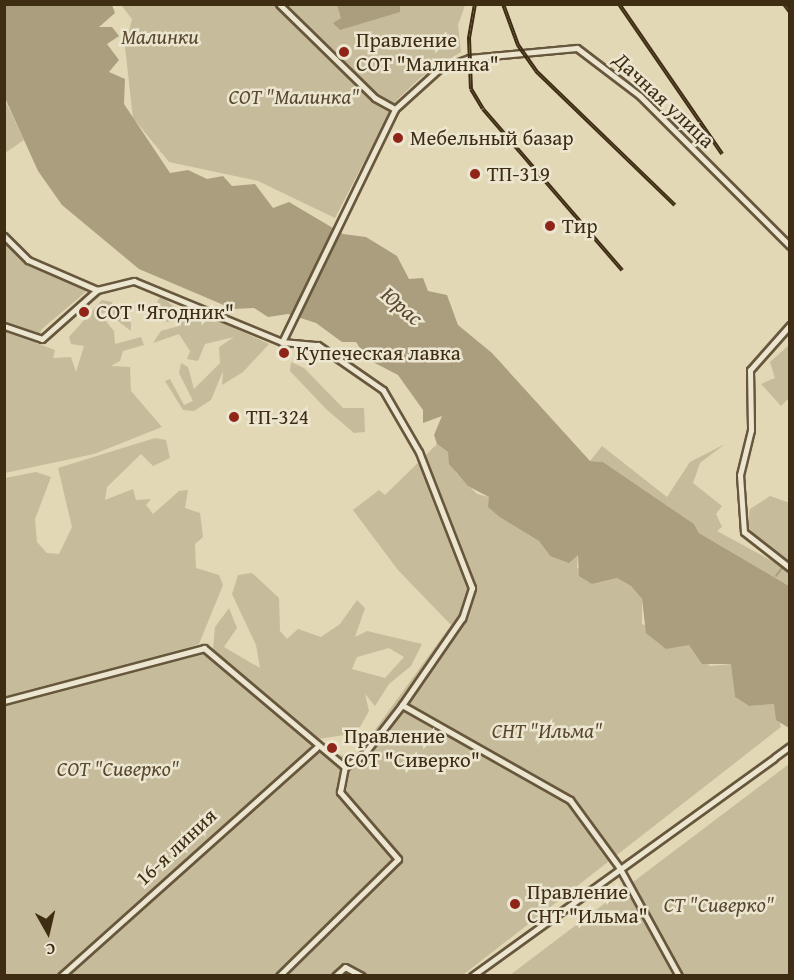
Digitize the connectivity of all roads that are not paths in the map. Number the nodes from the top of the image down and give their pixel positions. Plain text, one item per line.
1 (279, 4) edge
2 (395, 109) junction
3 (4, 236) edge
4 (789, 246) edge
5 (97, 290) junction
6 (789, 325) edge
7 (4, 326) edge
8 (282, 342) junction
9 (789, 568) edge
10 (4, 701) edge
11 (402, 705) junction
12 (789, 746) edge
13 (317, 747) junction
14 (345, 767) junction
15 (619, 867) junction
16 (61, 975) edge
17 (279, 975) edge
18 (335, 975) edge
19 (362, 975) edge
20 (472, 975) edge
21 (679, 975) edge

1 - 2 street
2 - 4 street, Дачная улица
2 - 8 street, Дачная улица
3 - 5 street
5 - 7 street
5 - 8 street
6 - 9 street
8 - 11 street
10 - 13 street
11 - 14 street
11 - 15 street
12 - 15 street
13 - 14 street
13 - 16 street, 16-я линия
14 - 17 street
15 - 20 street
15 - 21 street
18 - 19 street

